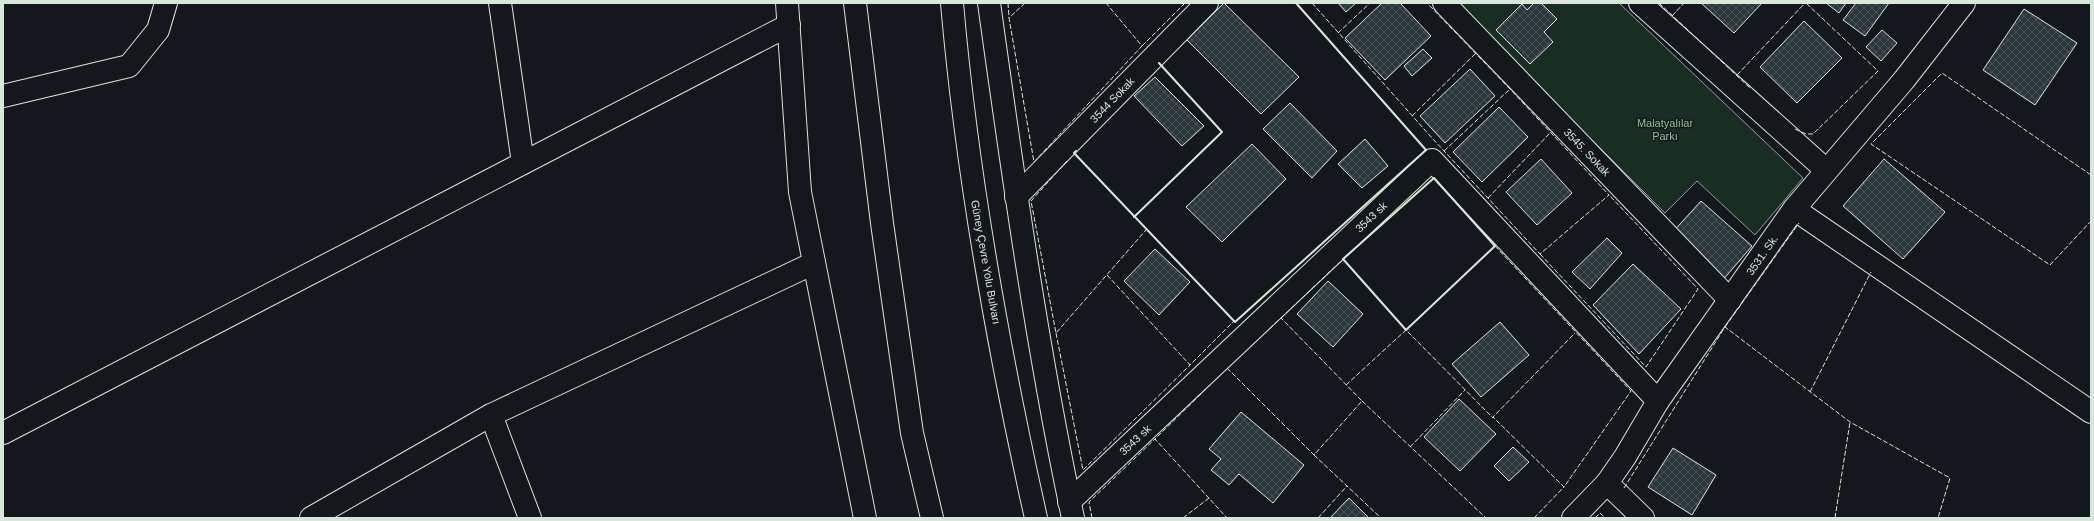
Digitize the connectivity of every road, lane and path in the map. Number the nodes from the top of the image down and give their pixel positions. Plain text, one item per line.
1 (166, 3) edge
2 (500, 3) edge
3 (787, 3) edge
4 (855, 3) edge
5 (952, 3) edge
6 (989, 3) edge
7 (1207, 3) edge
8 (1444, 3) edge
9 (1640, 3) edge
10 (1964, 3) edge
11 (789, 25) junction
12 (3, 96) edge
13 (523, 163) junction
14 (1826, 170) junction
15 (1016, 197) junction
16 (1794, 210) junction
17 (814, 264) junction
18 (1730, 300) junction
19 (1658, 401) junction
20 (2091, 412) edge
21 (491, 415) junction
22 (3, 433) edge
23 (1607, 483) junction
24 (1071, 510) edge
25 (312, 518) edge
26 (530, 518) edge
27 (865, 518) edge
28 (932, 518) edge
29 (1036, 518) edge
30 (1573, 518) edge
31 (1643, 518) edge

1 - 12 main road
2 - 13 main road
3 - 11 main road
4 - 28 main road
5 - 29 main road, Güney Çevre Yolu Bulvarı
6 - 15 main road
7 - 15 main road, 3544 Sokak
8 - 18 main road, 3545. Sokak
9 - 14 main road
10 - 14 main road, 3531. Sk.
11 - 13 main road
11 - 17 main road
13 - 22 main road
14 - 16 main road, 3531. Sk.
15 - 24 main road
16 - 18 main road, 3531. Sk.
16 - 20 main road
17 - 21 main road
17 - 27 main road
18 - 19 main road, 3531. Sk.
19 - 23 main road, 3531. Sk.
19 - 24 main road, 3543 sk
21 - 25 main road
21 - 26 main road
23 - 30 main road, 3531. Sk.
23 - 31 main road

